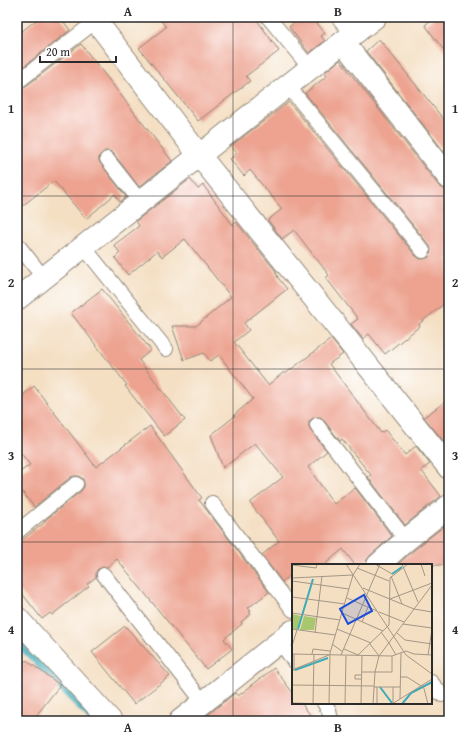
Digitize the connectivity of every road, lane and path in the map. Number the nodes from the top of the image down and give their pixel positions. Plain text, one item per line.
1 (268, 17) edge
2 (338, 17) edge
3 (375, 17) edge
4 (94, 19) edge
5 (347, 38) junction
6 (310, 68) junction
7 (20, 80) dead end
8 (288, 86) junction
9 (198, 155) junction
10 (107, 158) dead end
11 (449, 178) edge
12 (140, 201) junction
13 (17, 244) edge
14 (83, 246) junction
15 (423, 251) dead end
16 (43, 277) junction
17 (17, 299) edge
18 (166, 349) dead end
19 (318, 425) dead end
20 (449, 468) edge
21 (76, 484) dead end
22 (212, 503) dead end
23 (449, 506) edge
24 (17, 532) edge
25 (406, 540) junction
26 (379, 564) edge
27 (104, 575) dead end
28 (292, 609) edge
29 (17, 618) edge
30 (286, 637) edge
31 (292, 657) edge
32 (432, 683) edge
33 (442, 695) dead end
34 (203, 702) junction
35 (325, 704) edge
36 (111, 721) edge
37 (180, 721) edge
38 (331, 721) edge

1 - 6 lane
2 - 5 lane
3 - 5 street
4 - 7 lane
4 - 9 street
5 - 6 street
5 - 11 street
6 - 8 street
8 - 9 street
8 - 15 lane
9 - 12 street
9 - 20 street
10 - 12 lane
12 - 14 street
13 - 16 lane
14 - 16 street
14 - 18 lane
16 - 17 street
19 - 25 lane
21 - 24 lane
22 - 28 lane
23 - 25 street
25 - 26 street
27 - 34 lane
29 - 36 street
30 - 31 lane
30 - 34 street
32 - 33 lane
34 - 37 street
35 - 38 lane

